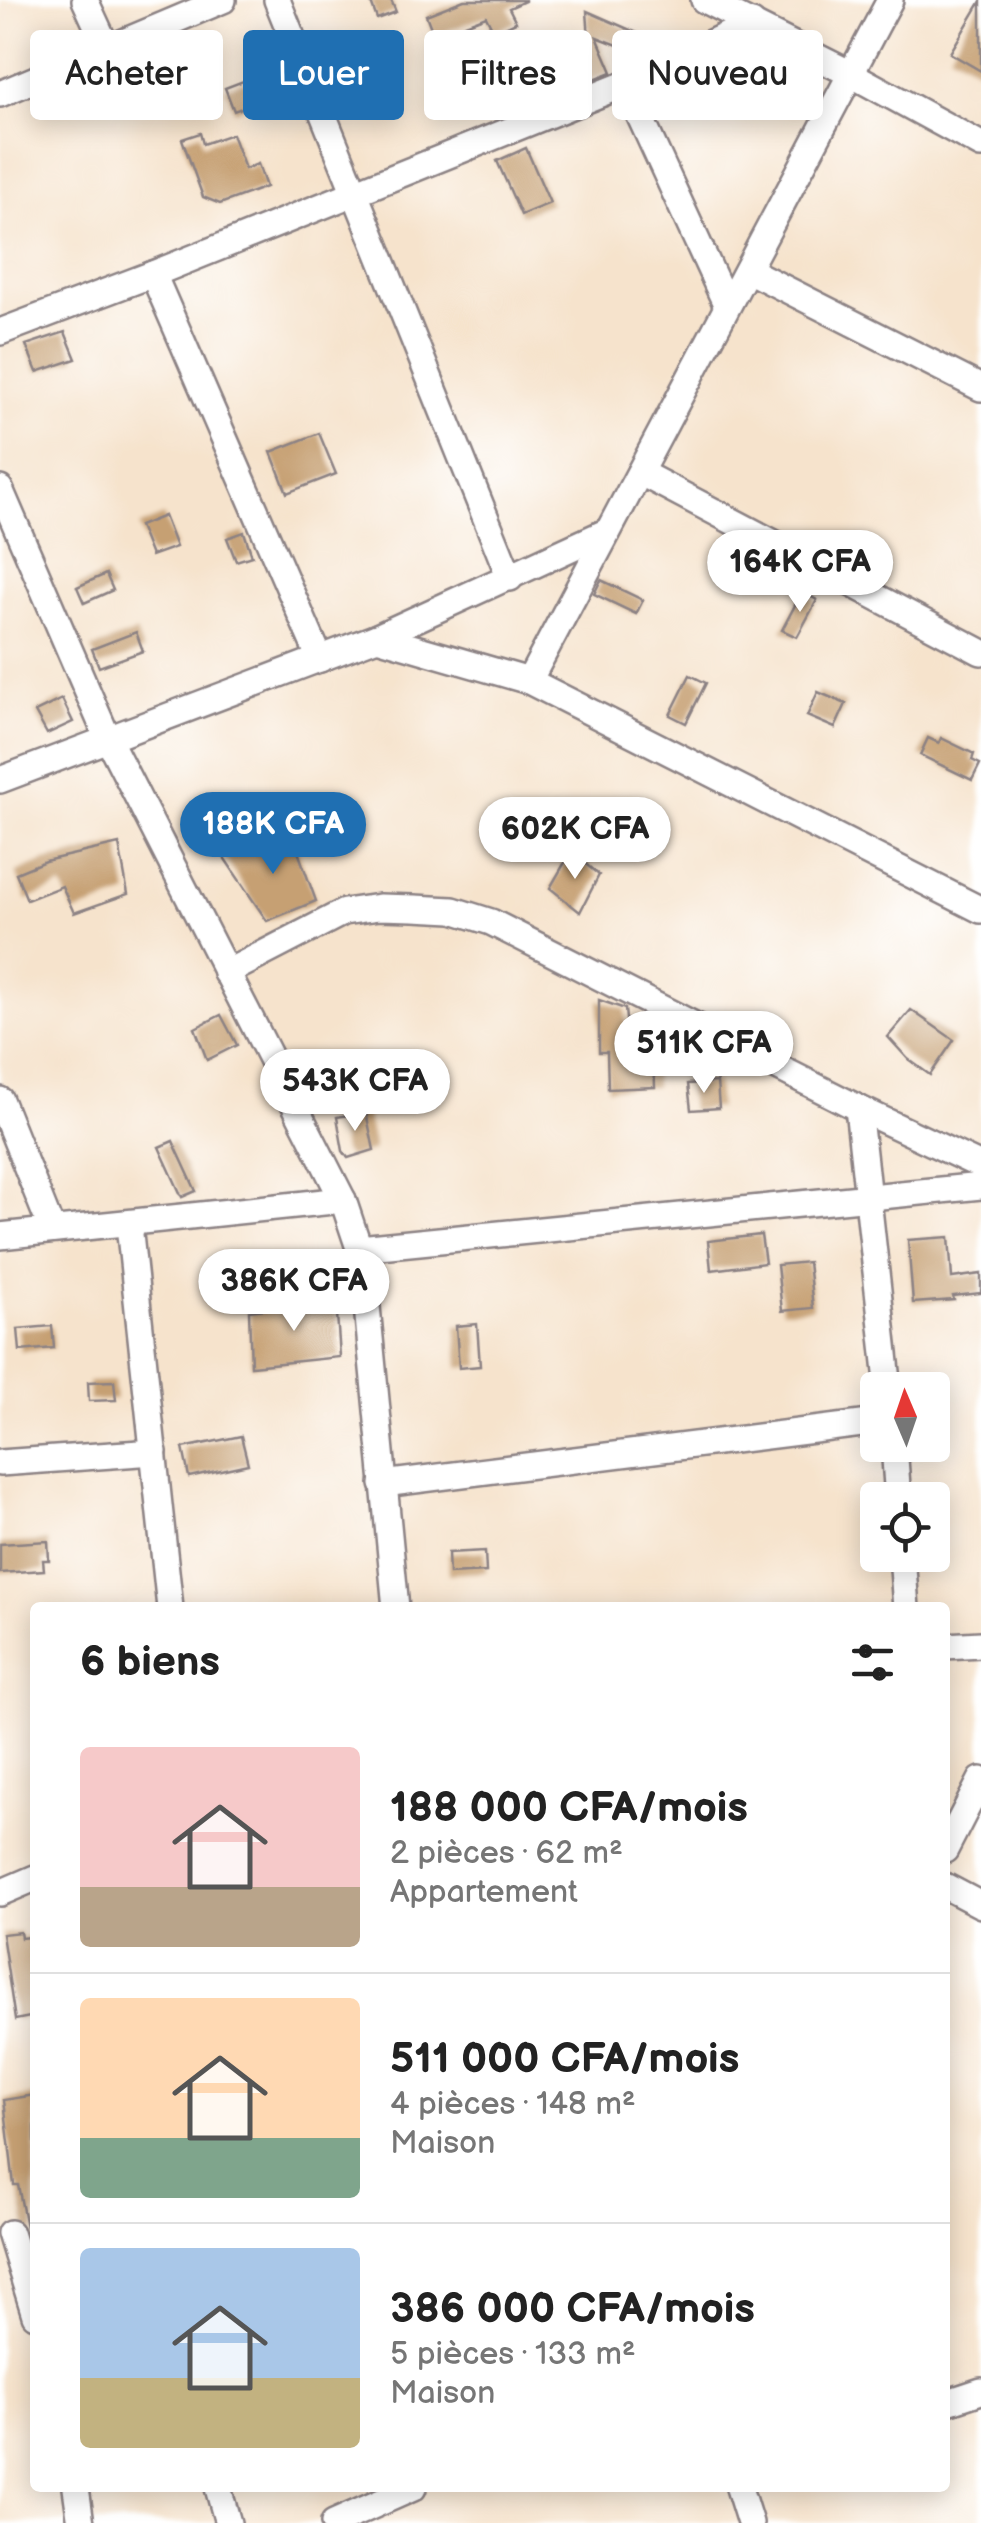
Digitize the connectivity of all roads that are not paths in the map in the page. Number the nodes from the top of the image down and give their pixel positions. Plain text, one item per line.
1 (85, 0) edge
2 (223, 0) edge
3 (277, 0) edge
4 (704, 0) edge
5 (890, 0) edge
6 (752, 23) junction
7 (99, 30) edge
8 (150, 30) edge
9 (737, 30) edge
10 (851, 74) junction
11 (30, 81) edge
12 (612, 89) edge
13 (0, 94) edge
14 (642, 120) edge
15 (981, 145) edge
16 (354, 192) junction
17 (748, 270) junction
18 (153, 274) junction
19 (727, 306) junction
20 (0, 332) edge
21 (981, 388) edge
22 (641, 473) junction
23 (0, 489) edge
24 (608, 531) junction
25 (510, 578) junction
26 (377, 637) junction
27 (981, 652) edge
28 (320, 659) junction
29 (529, 680) junction
30 (108, 739) junction
31 (0, 780) edge
32 (981, 910) edge
33 (226, 973) junction
34 (0, 1100) edge
35 (858, 1108) junction
36 (981, 1166) edge
37 (981, 1186) edge
38 (869, 1198) junction
39 (343, 1200) junction
40 (128, 1225) junction
41 (52, 1230) junction
42 (0, 1236) edge
43 (358, 1248) junction
44 (886, 1372) edge
45 (860, 1424) edge
46 (154, 1452) junction
47 (0, 1463) edge
48 (383, 1484) junction
49 (903, 1572) edge
50 (169, 1602) edge
51 (395, 1602) edge
52 (906, 1602) edge
53 (981, 1644) edge
54 (950, 1646) edge
55 (981, 1780) edge
56 (950, 1840) edge
57 (30, 1880) edge
58 (950, 1888) edge
59 (0, 1893) edge
60 (981, 1904) edge
61 (10, 2233) dead end
62 (30, 2299) edge
63 (981, 2391) edge
64 (950, 2401) edge
65 (77, 2492) edge
66 (219, 2492) edge
67 (740, 2492) edge
68 (386, 2493) edge
69 (81, 2523) edge
70 (228, 2523) edge
71 (334, 2523) edge
72 (750, 2523) edge

1 - 7 street
2 - 8 street
3 - 16 street
4 - 6 street
5 - 10 street
6 - 9 street
6 - 10 street
10 - 15 street
10 - 17 street
11 - 13 street
12 - 16 street
14 - 19 street
16 - 18 street
16 - 25 street
17 - 19 street
17 - 21 street
18 - 20 street
18 - 28 street
19 - 22 street
22 - 24 street
22 - 27 street
23 - 30 street
24 - 25 street
24 - 29 street
25 - 26 street
26 - 28 street
26 - 29 street
28 - 30 street
29 - 32 street
30 - 31 street
30 - 33 street
33 - 35 street
33 - 39 street
34 - 41 street
35 - 36 street
35 - 38 street
37 - 38 street
38 - 43 street
38 - 44 street
39 - 40 street
39 - 43 street
40 - 41 street
40 - 46 street
41 - 42 street
43 - 48 street
45 - 48 street
46 - 47 street
46 - 50 street
48 - 51 street
49 - 52 street
53 - 54 street
55 - 56 street
57 - 59 street
58 - 60 street
61 - 62 street
63 - 64 street
65 - 69 street
66 - 70 street
67 - 72 street
68 - 71 street

